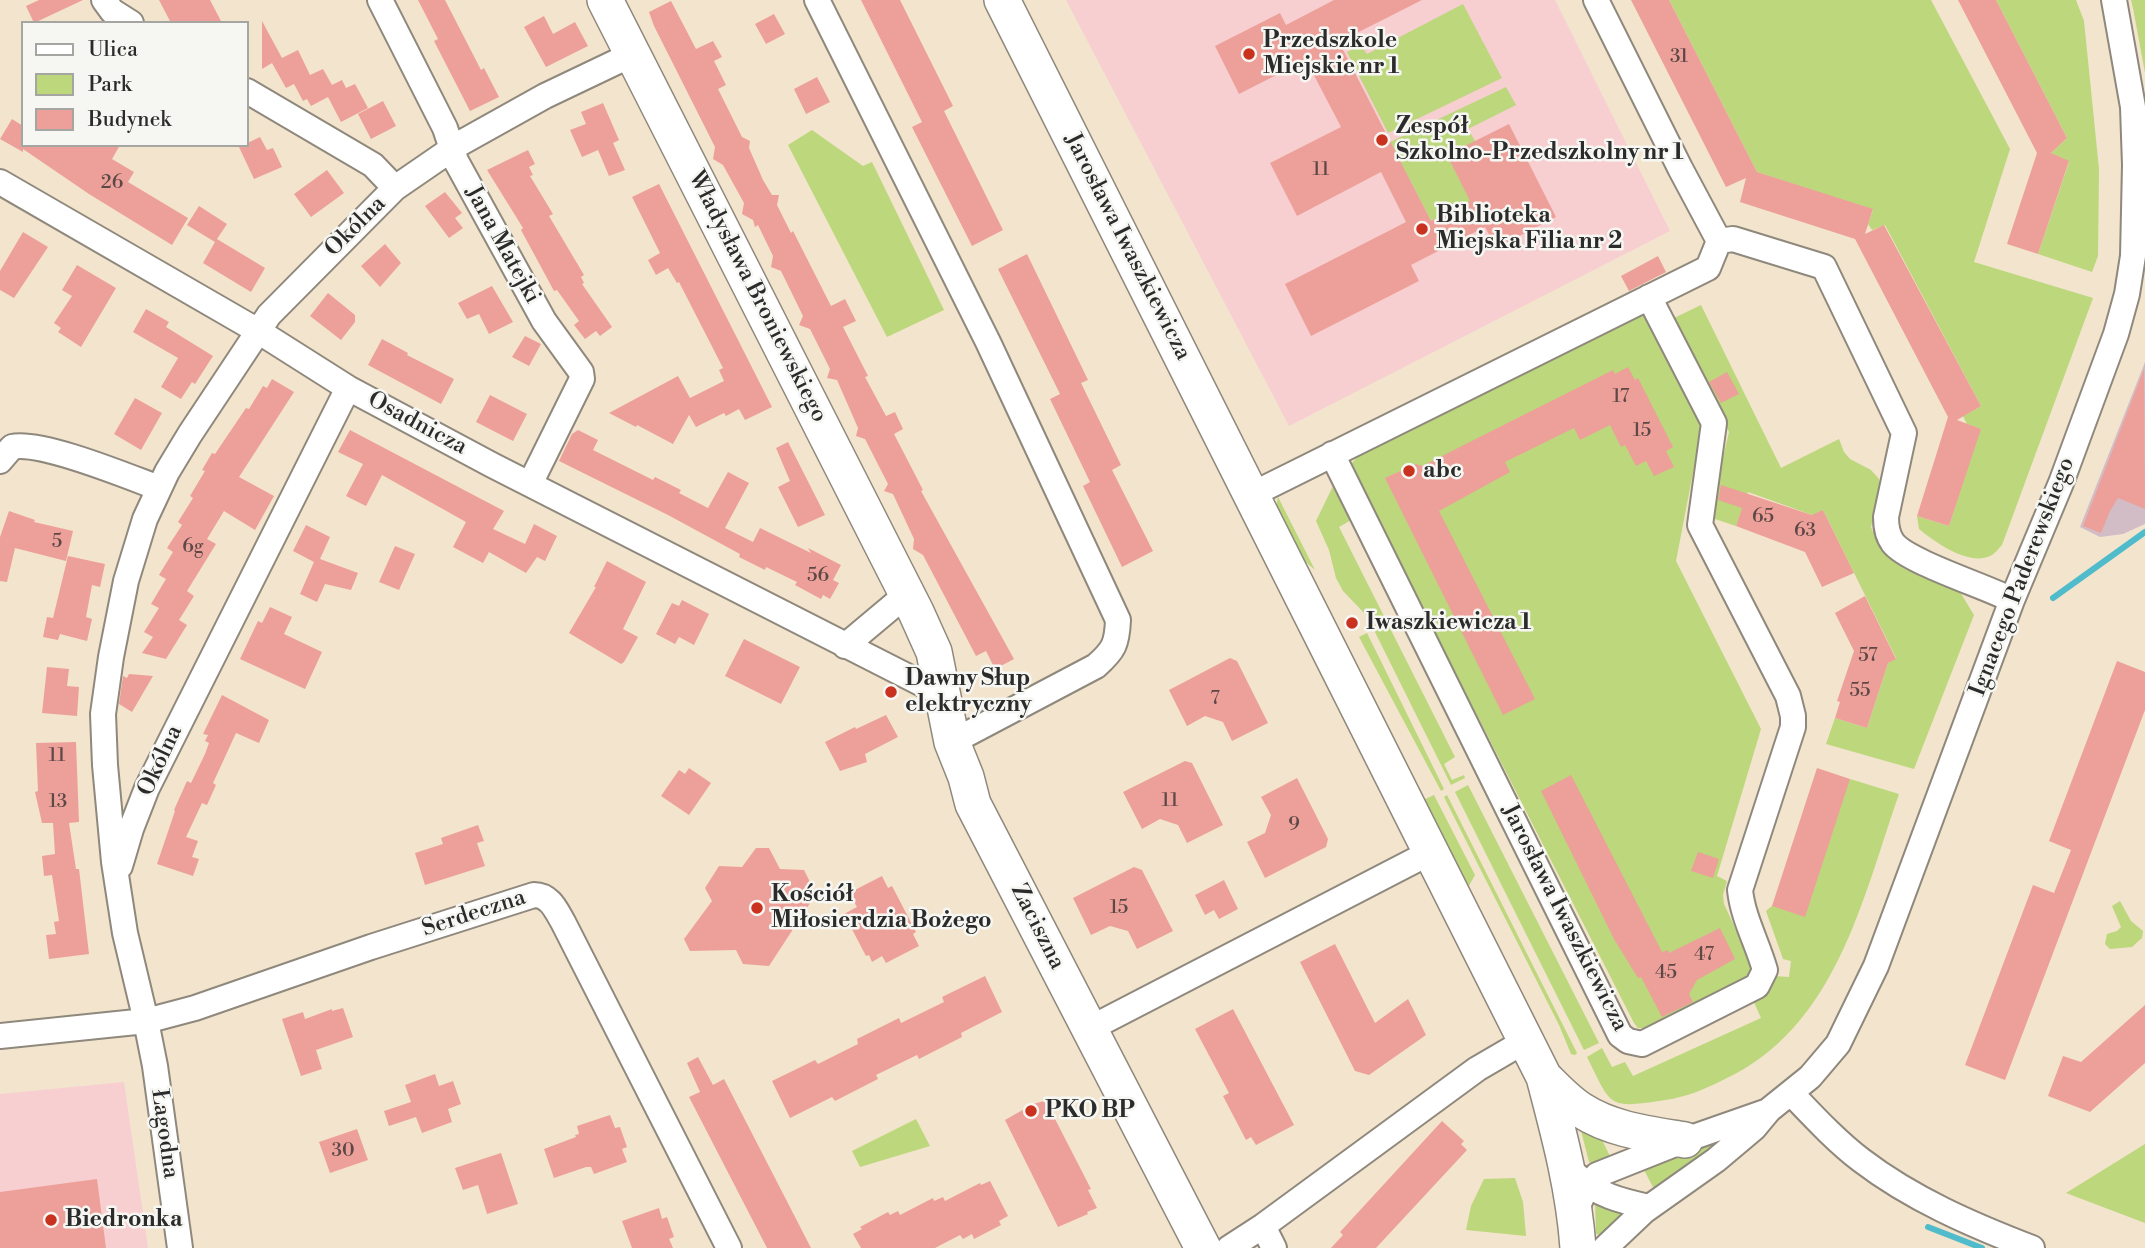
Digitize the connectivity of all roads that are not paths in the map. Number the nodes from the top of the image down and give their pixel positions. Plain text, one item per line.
1 (104, 0) edge
2 (380, 0) edge
3 (605, 0) edge
4 (817, 0) edge
5 (1002, 0) edge
6 (1596, 0) edge
7 (2114, 0) edge
8 (128, 21) edge
9 (633, 54) junction
10 (248, 92) edge
11 (452, 148) junction
12 (0, 182) edge
13 (396, 188) junction
14 (1719, 241) junction
15 (1649, 297) junction
16 (258, 331) junction
17 (348, 388) junction
18 (1332, 454) junction
19 (0, 461) edge
20 (530, 484) junction
21 (159, 488) junction
22 (1251, 495) junction
23 (907, 594) junction
24 (2012, 600) junction
25 (845, 646) junction
26 (942, 694) junction
27 (952, 742) junction
28 (1431, 852) junction
29 (117, 877) junction
30 (146, 1021) junction
31 (1089, 1029) junction
32 (0, 1036) edge
33 (1525, 1041) junction
34 (1544, 1077) junction
35 (1791, 1093) junction
36 (1769, 1110) junction
37 (1685, 1140) junction
38 (1577, 1187) junction
39 (1649, 1207) junction
40 (1263, 1226) junction
41 (1205, 1246) edge
42 (180, 1248) edge
43 (729, 1248) edge
44 (1274, 1248) edge
45 (1578, 1248) edge
46 (1605, 1248) edge
47 (2032, 1248) edge

1 - 8 street
2 - 11 street, Jana Matejki
3 - 9 street, Władysława Broniewskiego
4 - 27 street
5 - 22 street, Jarosława Iwaszkiewicza
6 - 14 street
7 - 24 street, Ignacego Paderewskiego
9 - 11 street, Okólna
9 - 23 street, Władysława Broniewskiego
10 - 13 street
11 - 13 street, Okólna
11 - 20 street, Jana Matejki
12 - 16 street, Osadnicza
13 - 16 street, Okólna
14 - 15 street
14 - 24 street
15 - 18 street
15 - 18 street, Jarosława Iwaszkiewicza
16 - 17 street, Osadnicza
16 - 21 street, Okólna
17 - 20 street, Osadnicza
17 - 29 street, Okólna
18 - 22 street
19 - 21 street
20 - 25 street, Osadnicza
21 - 29 street, Okólna
22 - 28 street, Jarosława Iwaszkiewicza
23 - 25 street
23 - 26 street, Władysława Broniewskiego
24 - 35 street, Ignacego Paderewskiego
25 - 26 street
26 - 27 street, Zaciszna
27 - 31 street, Zaciszna
28 - 31 street
28 - 33 street, Jarosława Iwaszkiewicza
29 - 30 street, Okólna
30 - 32 street
30 - 42 street, Łagodna
30 - 43 street, Serdeczna
31 - 41 street, Zaciszna
33 - 34 street, Jarosława Iwaszkiewicza
33 - 40 street
34 - 37 street
34 - 38 street, Jarosława Iwaszkiewicza
35 - 36 street, Ignacego Paderewskiego
35 - 47 street
36 - 37 street, Ignacego Paderewskiego
36 - 39 street, Ignacego Paderewskiego
37 - 38 street, Ignacego Paderewskiego
38 - 39 street
38 - 45 street, Jarosława Iwaszkiewicza
39 - 46 street, Ignacego Paderewskiego
40 - 41 street
40 - 44 street

